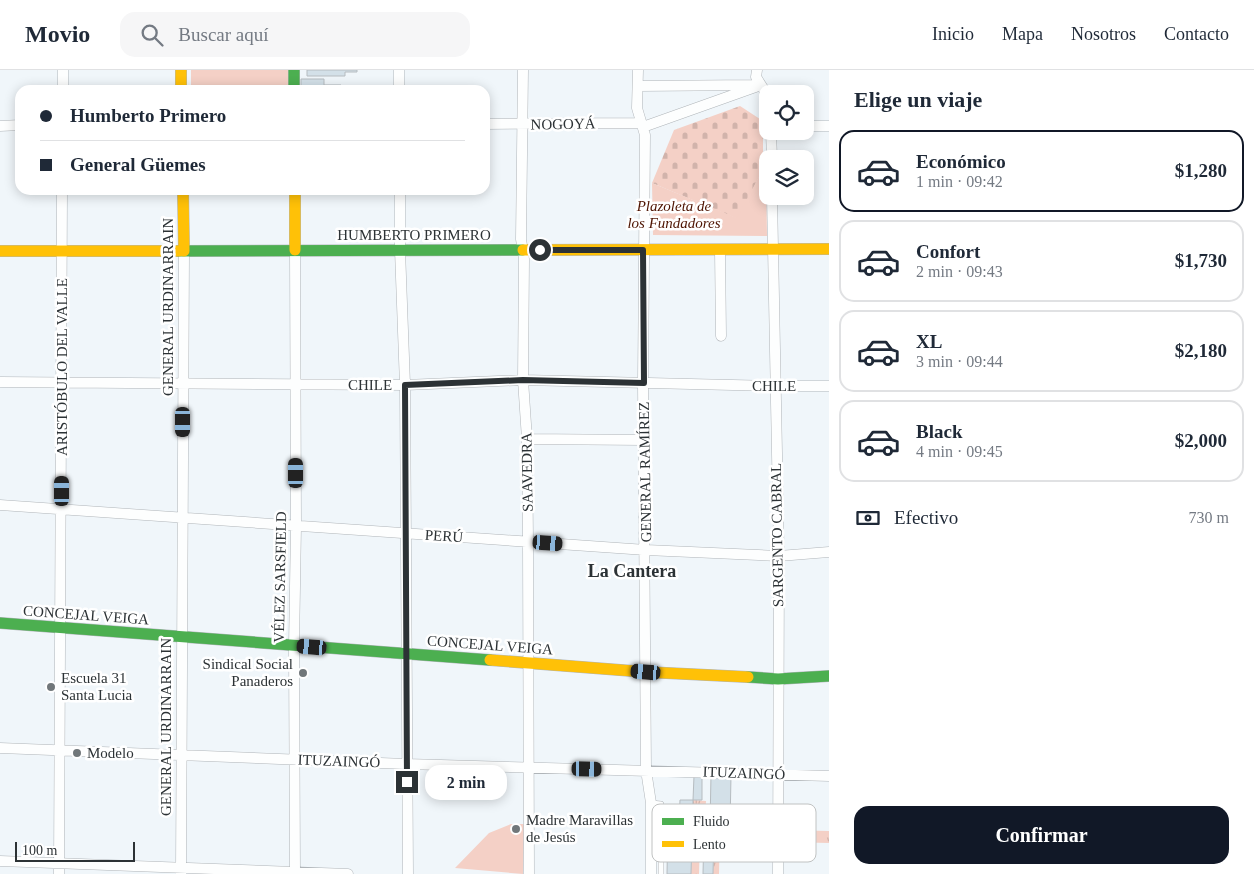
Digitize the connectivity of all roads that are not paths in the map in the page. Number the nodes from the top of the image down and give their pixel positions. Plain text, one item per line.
1 (63, 70) edge
2 (181, 70) edge
3 (294, 70) edge
4 (398, 70) edge
5 (523, 70) edge
6 (638, 70) edge
7 (757, 70) edge
8 (62, 85) edge
9 (182, 85) edge
10 (294, 85) edge
11 (399, 85) edge
12 (759, 85) edge
13 (761, 85) edge
14 (638, 86) junction
15 (759, 86) edge
16 (490, 124) edge
17 (523, 124) junction
18 (15, 125) edge
19 (642, 125) junction
20 (0, 126) edge
21 (814, 126) edge
22 (829, 126) edge
23 (62, 195) edge
24 (183, 195) edge
25 (295, 195) edge
26 (400, 195) edge
27 (772, 205) edge
28 (773, 249) junction
29 (829, 249) edge
30 (295, 250) junction
31 (400, 250) junction
32 (522, 250) junction
33 (643, 250) junction
34 (720, 250) junction
35 (0, 251) edge
36 (62, 251) junction
37 (184, 251) junction
38 (721, 336) dead end
39 (523, 380) junction
40 (0, 382) edge
41 (62, 383) junction
42 (183, 383) junction
43 (644, 383) junction
44 (296, 384) junction
45 (405, 385) junction
46 (775, 386) junction
47 (829, 386) edge
48 (527, 439) junction
49 (644, 440) junction
50 (0, 505) edge
51 (62, 509) junction
52 (182, 517) junction
53 (296, 526) junction
54 (406, 533) junction
55 (528, 541) junction
56 (646, 550) junction
57 (829, 552) edge
58 (779, 556) junction
59 (0, 623) edge
60 (60, 629) junction
61 (182, 637) junction
62 (294, 646) junction
63 (407, 654) junction
64 (528, 663) junction
65 (646, 672) junction
66 (829, 676) edge
67 (778, 679) junction
68 (0, 748) edge
69 (60, 751) junction
70 (180, 756) junction
71 (294, 759) junction
72 (406, 764) junction
73 (528, 768) junction
74 (646, 770) junction
75 (777, 775) junction
76 (829, 776) edge
77 (651, 803) junction
78 (661, 804) edge
79 (777, 804) edge
80 (0, 860) edge
81 (59, 862) junction
82 (181, 871) edge
83 (59, 874) edge
84 (295, 874) edge
85 (348, 874) edge
86 (408, 874) edge
87 (529, 874) edge
88 (651, 874) edge

1 - 8 street
2 - 9 street
3 - 10 street
4 - 11 street
5 - 17 street, SAAVEDRA
6 - 14 street, GENERAL RAMÍREZ
7 - 13 street
12 - 14 street
14 - 19 street, GENERAL RAMÍREZ
15 - 19 street, NOGOYÁ
16 - 17 street, NOGOYÁ
17 - 19 street, NOGOYÁ
17 - 32 street, SAAVEDRA
18 - 20 street
19 - 33 street, GENERAL RAMÍREZ
21 - 22 street
23 - 36 street, ARISTÓBULO DEL VALLE
24 - 37 street, GENERAL URDINARRAIN
25 - 30 street, VÉLEZ SARSFIELD
26 - 31 street
27 - 28 street, SARGENTO CABRAL
28 - 29 street, HUMBERTO PRIMERO
28 - 34 street, HUMBERTO PRIMERO
28 - 46 street, SARGENTO CABRAL
30 - 31 street, HUMBERTO PRIMERO
30 - 37 street, HUMBERTO PRIMERO
30 - 44 street, VÉLEZ SARSFIELD
31 - 32 street, HUMBERTO PRIMERO
31 - 45 street
32 - 33 street, HUMBERTO PRIMERO
32 - 39 street, SAAVEDRA
33 - 34 street, HUMBERTO PRIMERO
33 - 43 street, GENERAL RAMÍREZ
34 - 38 street
35 - 36 street, HUMBERTO PRIMERO
36 - 37 street, HUMBERTO PRIMERO
36 - 41 street, ARISTÓBULO DEL VALLE
37 - 42 street, GENERAL URDINARRAIN
39 - 43 street, CHILE
39 - 45 street, CHILE
39 - 48 street, SAAVEDRA
40 - 41 street, CHILE
41 - 42 street, CHILE
41 - 51 street, ARISTÓBULO DEL VALLE
42 - 44 street, CHILE
42 - 52 street, GENERAL URDINARRAIN
43 - 46 street, CHILE
43 - 49 street, GENERAL RAMÍREZ
44 - 45 street, CHILE
44 - 53 street, VÉLEZ SARSFIELD
45 - 54 street
46 - 47 street, CHILE
46 - 58 street, SARGENTO CABRAL
48 - 49 street
48 - 55 street, SAAVEDRA
49 - 56 street, GENERAL RAMÍREZ
50 - 51 street, PERÚ
51 - 52 street, PERÚ
51 - 60 street, ARISTÓBULO DEL VALLE
52 - 53 street, PERÚ
52 - 61 street, GENERAL URDINARRAIN
53 - 54 street, PERÚ
53 - 62 street, VÉLEZ SARSFIELD
54 - 55 street, PERÚ
54 - 63 street
55 - 56 street, PERÚ
55 - 64 street, SAAVEDRA
56 - 58 street, PERÚ
56 - 65 street, GENERAL RAMÍREZ
57 - 58 street, PERÚ
58 - 67 street, SARGENTO CABRAL
59 - 60 street, CONCEJAL VEIGA
60 - 61 street, CONCEJAL VEIGA
60 - 69 street, ARISTÓBULO DEL VALLE
61 - 62 street, CONCEJAL VEIGA
61 - 70 street, GENERAL URDINARRAIN
62 - 63 street, CONCEJAL VEIGA
62 - 71 street, VÉLEZ SARSFIELD
63 - 64 street, CONCEJAL VEIGA
63 - 72 street
64 - 65 street, CONCEJAL VEIGA
64 - 73 street, SAAVEDRA
65 - 67 street, CONCEJAL VEIGA
65 - 74 street, GENERAL RAMÍREZ
66 - 67 street, CONCEJAL VEIGA
67 - 75 street, SARGENTO CABRAL
68 - 69 street, ITUZAINGÓ
69 - 70 street, ITUZAINGÓ
69 - 81 street, ARISTÓBULO DEL VALLE
70 - 71 street, ITUZAINGÓ
70 - 82 street, GENERAL URDINARRAIN
71 - 72 street, ITUZAINGÓ
71 - 84 street, VÉLEZ SARSFIELD
72 - 73 street, ITUZAINGÓ
72 - 86 street
73 - 74 street, ITUZAINGÓ
73 - 87 street, SAAVEDRA
74 - 75 street, ITUZAINGÓ
74 - 77 street, GENERAL RAMÍREZ
75 - 76 street, ITUZAINGÓ
75 - 79 street, SARGENTO CABRAL
77 - 78 lane
77 - 88 street, GENERAL RAMÍREZ
80 - 81 street
81 - 82 street
81 - 83 street, ARISTÓBULO DEL VALLE
82 - 84 street
84 - 85 street

